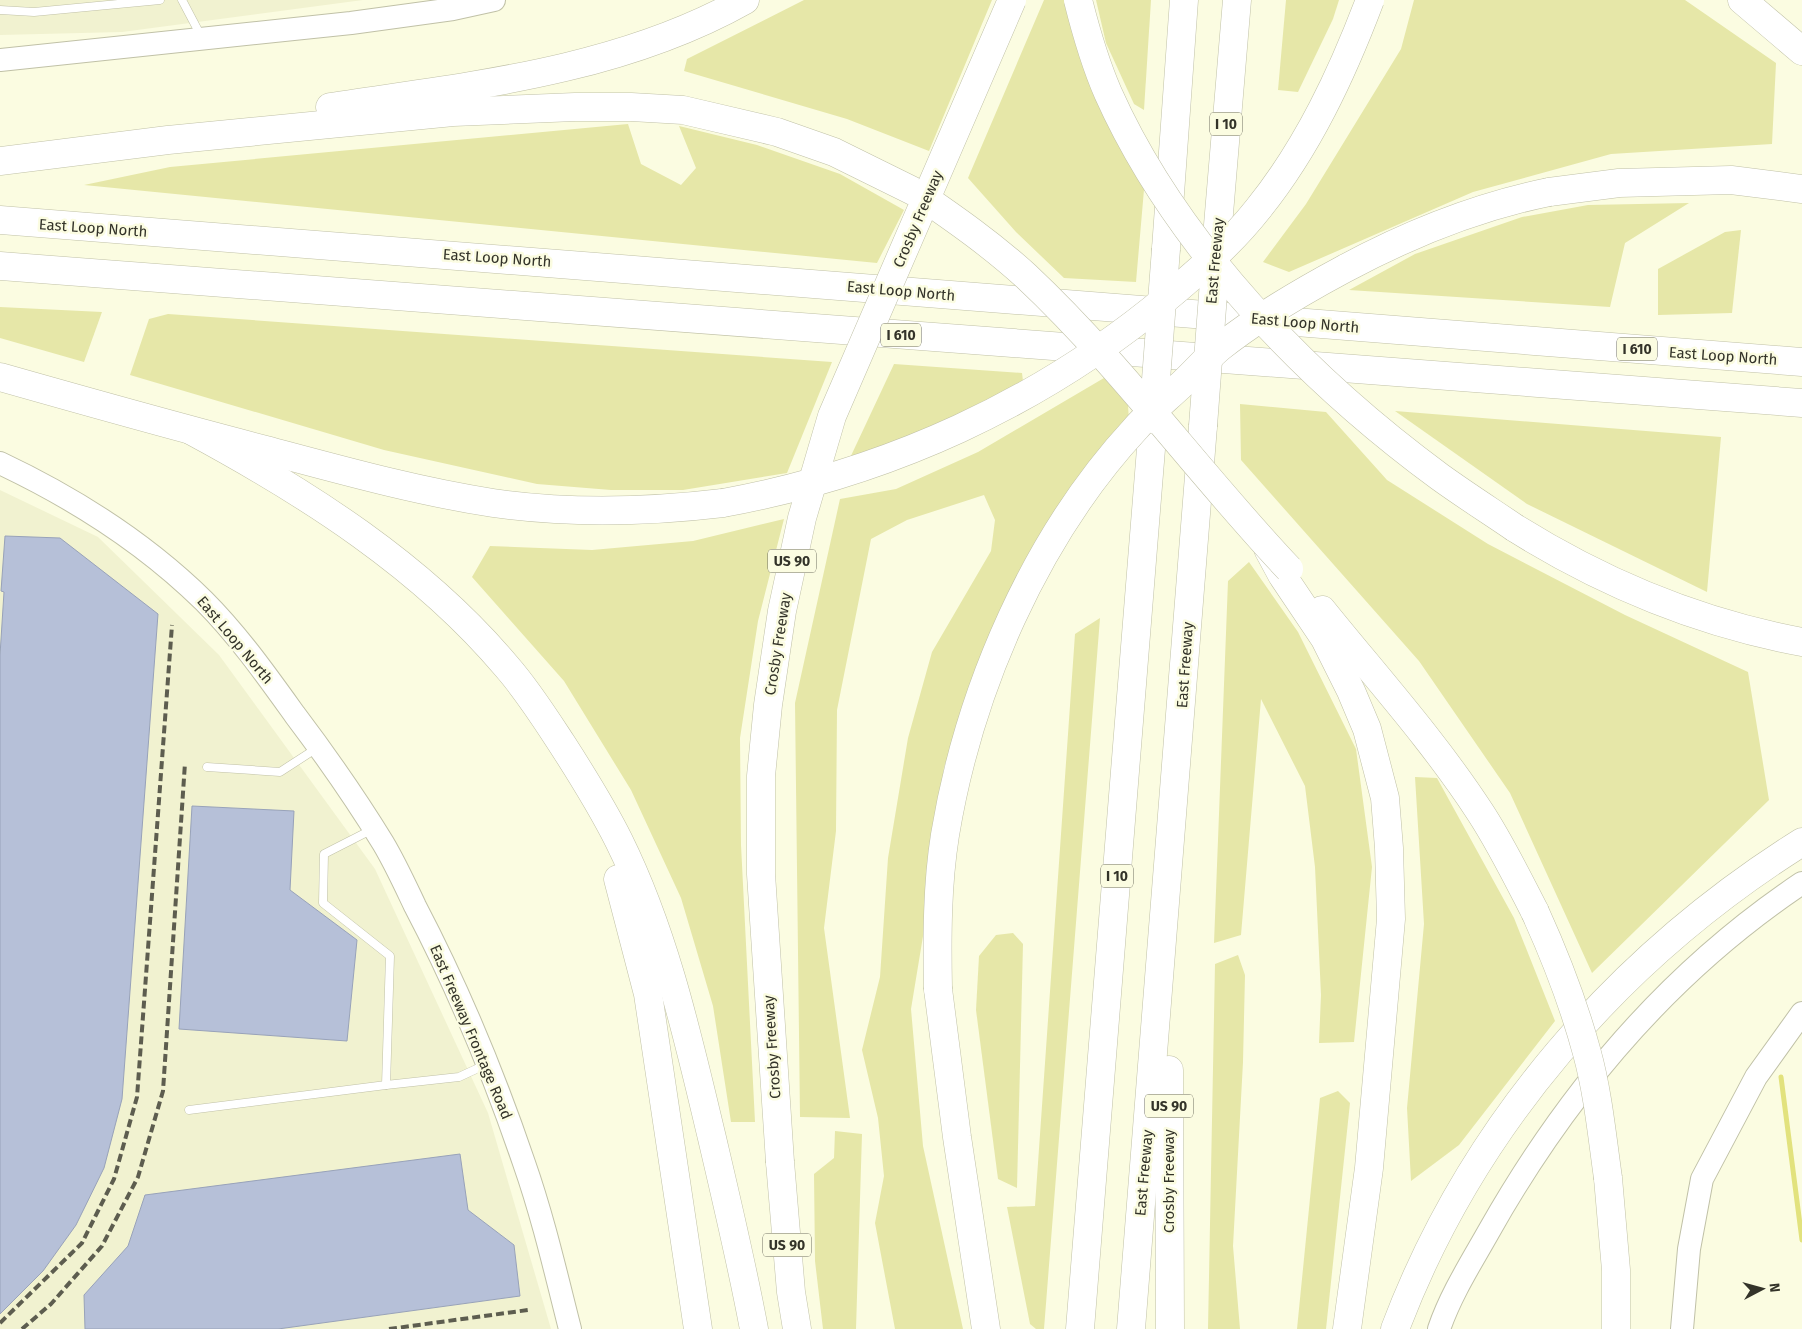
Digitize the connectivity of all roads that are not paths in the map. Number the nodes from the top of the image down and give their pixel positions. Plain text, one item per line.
1 (160, 0) edge
2 (182, 0) edge
3 (494, 0) edge
4 (744, 0) edge
5 (1012, 0) edge
6 (1078, 0) edge
7 (1184, 0) edge
8 (1237, 0) edge
9 (1370, 0) edge
10 (1742, 0) edge
11 (0, 10) edge
12 (203, 39) junction
13 (1802, 50) edge
14 (0, 60) edge
15 (168, 140) junction
16 (0, 161) edge
17 (1802, 189) edge
18 (0, 220) edge
19 (0, 266) edge
20 (1802, 362) edge
21 (0, 377) edge
22 (1802, 403) edge
23 (192, 431) junction
24 (0, 463) edge
25 (1286, 572) junction
26 (1802, 642) edge
27 (542, 712) junction
28 (322, 752) junction
29 (207, 768) dead end
30 (373, 828) junction
31 (1802, 842) edge
32 (1168, 883) junction
33 (1802, 883) edge
34 (1802, 1013) edge
35 (487, 1064) junction
36 (386, 1085) junction
37 (189, 1110) dead end
38 (570, 1329) edge
39 (698, 1329) edge
40 (754, 1329) edge
41 (797, 1329) edge
42 (986, 1329) edge
43 (1080, 1329) edge
44 (1131, 1329) edge
45 (1170, 1329) edge
46 (1347, 1329) edge
47 (1396, 1329) edge
48 (1439, 1329) edge
49 (1616, 1329) edge
50 (1682, 1329) edge

1 - 11 lane
2 - 12 lane
3 - 12 main road
4 - 15 highway
5 - 41 highway, Crosby Freeway / US 90, bridge
6 - 26 highway, bridge
7 - 43 highway, I 10, bridge
8 - 32 highway, East Freeway / I 10, bridge
9 - 23 highway, bridge
10 - 13 highway
12 - 14 main road
15 - 16 highway
15 - 25 highway, bridge
17 - 42 highway, bridge
18 - 20 highway, East Loop North / I 610
19 - 22 highway, I 610
21 - 23 highway
23 - 27 highway
24 - 28 main road, East Loop North
25 - 46 highway
25 - 49 highway, bridge
27 - 39 highway
27 - 40 highway
28 - 29 lane
28 - 30 main road, East Freeway Frontage Road
30 - 35 main road, East Freeway Frontage Road
30 - 36 lane
31 - 47 highway
32 - 44 highway, East Freeway / I 10
32 - 45 highway, Crosby Freeway / US 90
33 - 48 main road
34 - 50 main road
35 - 36 lane
35 - 38 main road, East Freeway Frontage Road
36 - 37 lane

